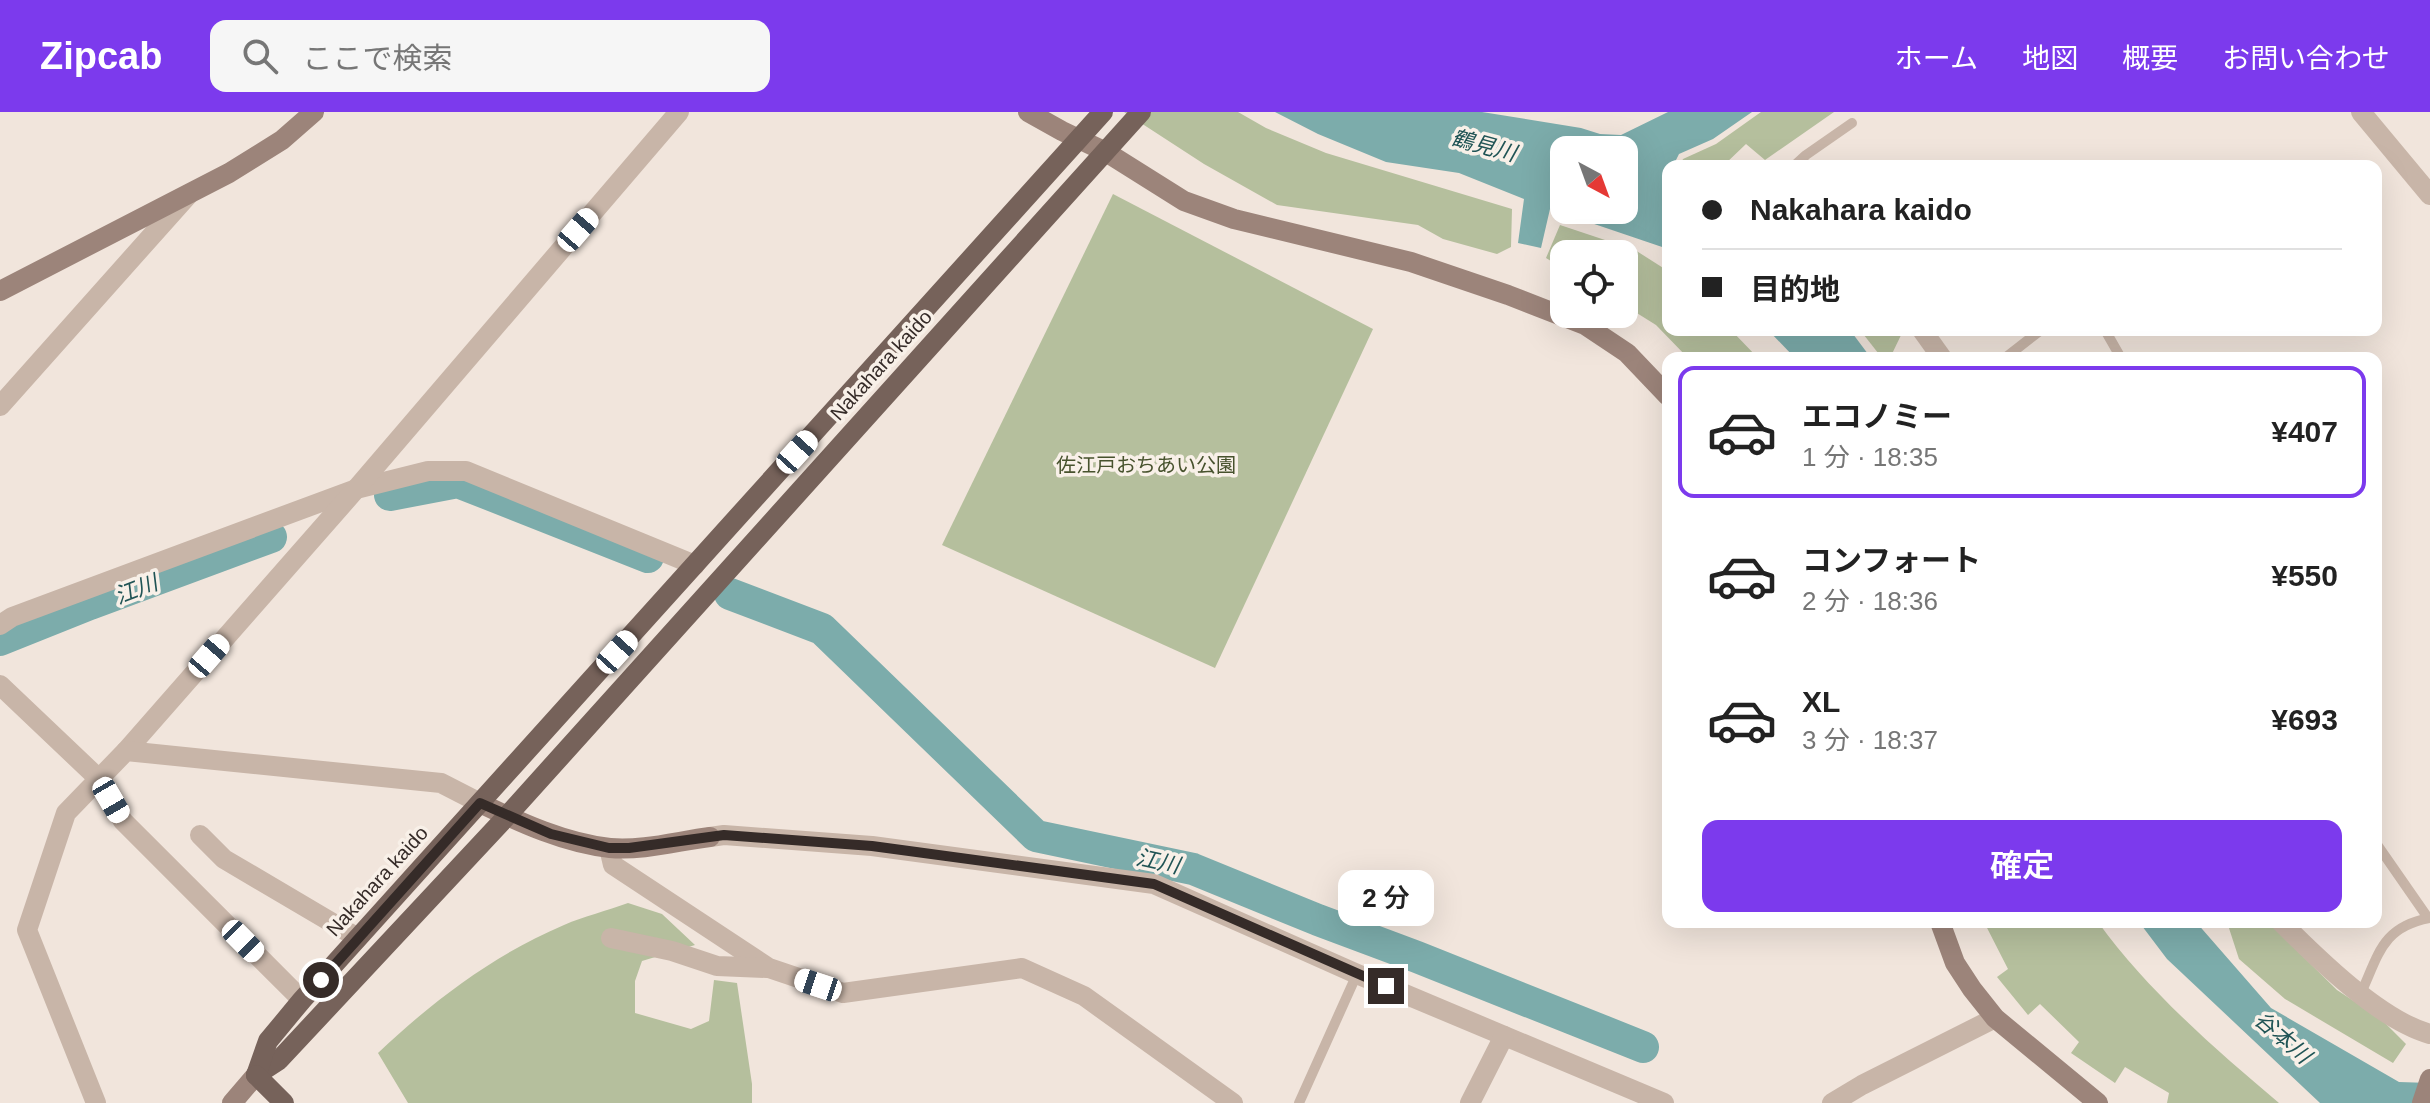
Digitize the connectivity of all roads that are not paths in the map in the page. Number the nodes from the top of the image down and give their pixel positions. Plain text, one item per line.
1 (314, 112) edge
2 (679, 112) edge
3 (1028, 112) edge
4 (1141, 112) edge
5 (2361, 112) edge
6 (1099, 117) edge
7 (1852, 123) dead end
8 (1079, 139) junction
9 (1106, 152) junction
10 (1801, 160) edge
11 (190, 193) junction
12 (2430, 195) edge
13 (0, 291) edge
14 (2033, 336) edge
15 (2013, 352) edge
16 (1662, 390) edge
17 (0, 406) edge
18 (356, 489) junction
19 (695, 565) junction
20 (0, 625) edge
21 (0, 685) edge
22 (126, 751) junction
23 (99, 779) junction
24 (480, 803) junction
25 (507, 816) junction
26 (200, 835) dead end
27 (609, 848) junction
28 (2382, 851) edge
29 (2429, 918) edge
30 (1942, 928) edge
31 (2288, 928) edge
32 (358, 938) junction
33 (611, 938) dead end
34 (769, 968) junction
35 (1357, 974) junction
36 (2361, 993) junction
37 (302, 1000) junction
38 (1995, 1018) junction
39 (2430, 1034) edge
40 (1504, 1036) junction
41 (256, 1075) junction
42 (2430, 1079) edge
43 (96, 1103) edge
44 (232, 1103) edge
45 (284, 1103) edge
46 (1233, 1103) edge
47 (1299, 1103) edge
48 (1470, 1103) edge
49 (1664, 1103) edge
50 (1832, 1103) edge
51 (2098, 1103) edge
52 (2422, 1103) edge

1 - 11 street
2 - 18 street
3 - 8 street
4 - 9 main road, Nakahara kaido
5 - 12 street
6 - 8 main road, Nakahara kaido
7 - 10 lane
8 - 9 street
8 - 19 main road, Nakahara kaido
9 - 16 street
9 - 25 main road, Nakahara kaido
11 - 13 street
11 - 17 street
14 - 15 lane
18 - 19 street
18 - 20 street
18 - 22 street
19 - 24 main road, Nakahara kaido
21 - 23 street
22 - 23 street
22 - 24 street
23 - 37 street
23 - 43 street
24 - 25 street
24 - 32 main road, Nakahara kaido
25 - 27 street
25 - 41 main road, Nakahara kaido
26 - 32 street
27 - 34 street
27 - 35 street
28 - 29 lane
29 - 36 lane
30 - 38 street
31 - 36 street
32 - 37 main road, Nakahara kaido
33 - 34 street
34 - 46 street
35 - 40 street
35 - 47 lane
36 - 39 street
37 - 41 main road, Nakahara kaido
38 - 50 street
38 - 51 street
40 - 48 street
40 - 49 street
41 - 44 street
41 - 45 main road
42 - 52 street

